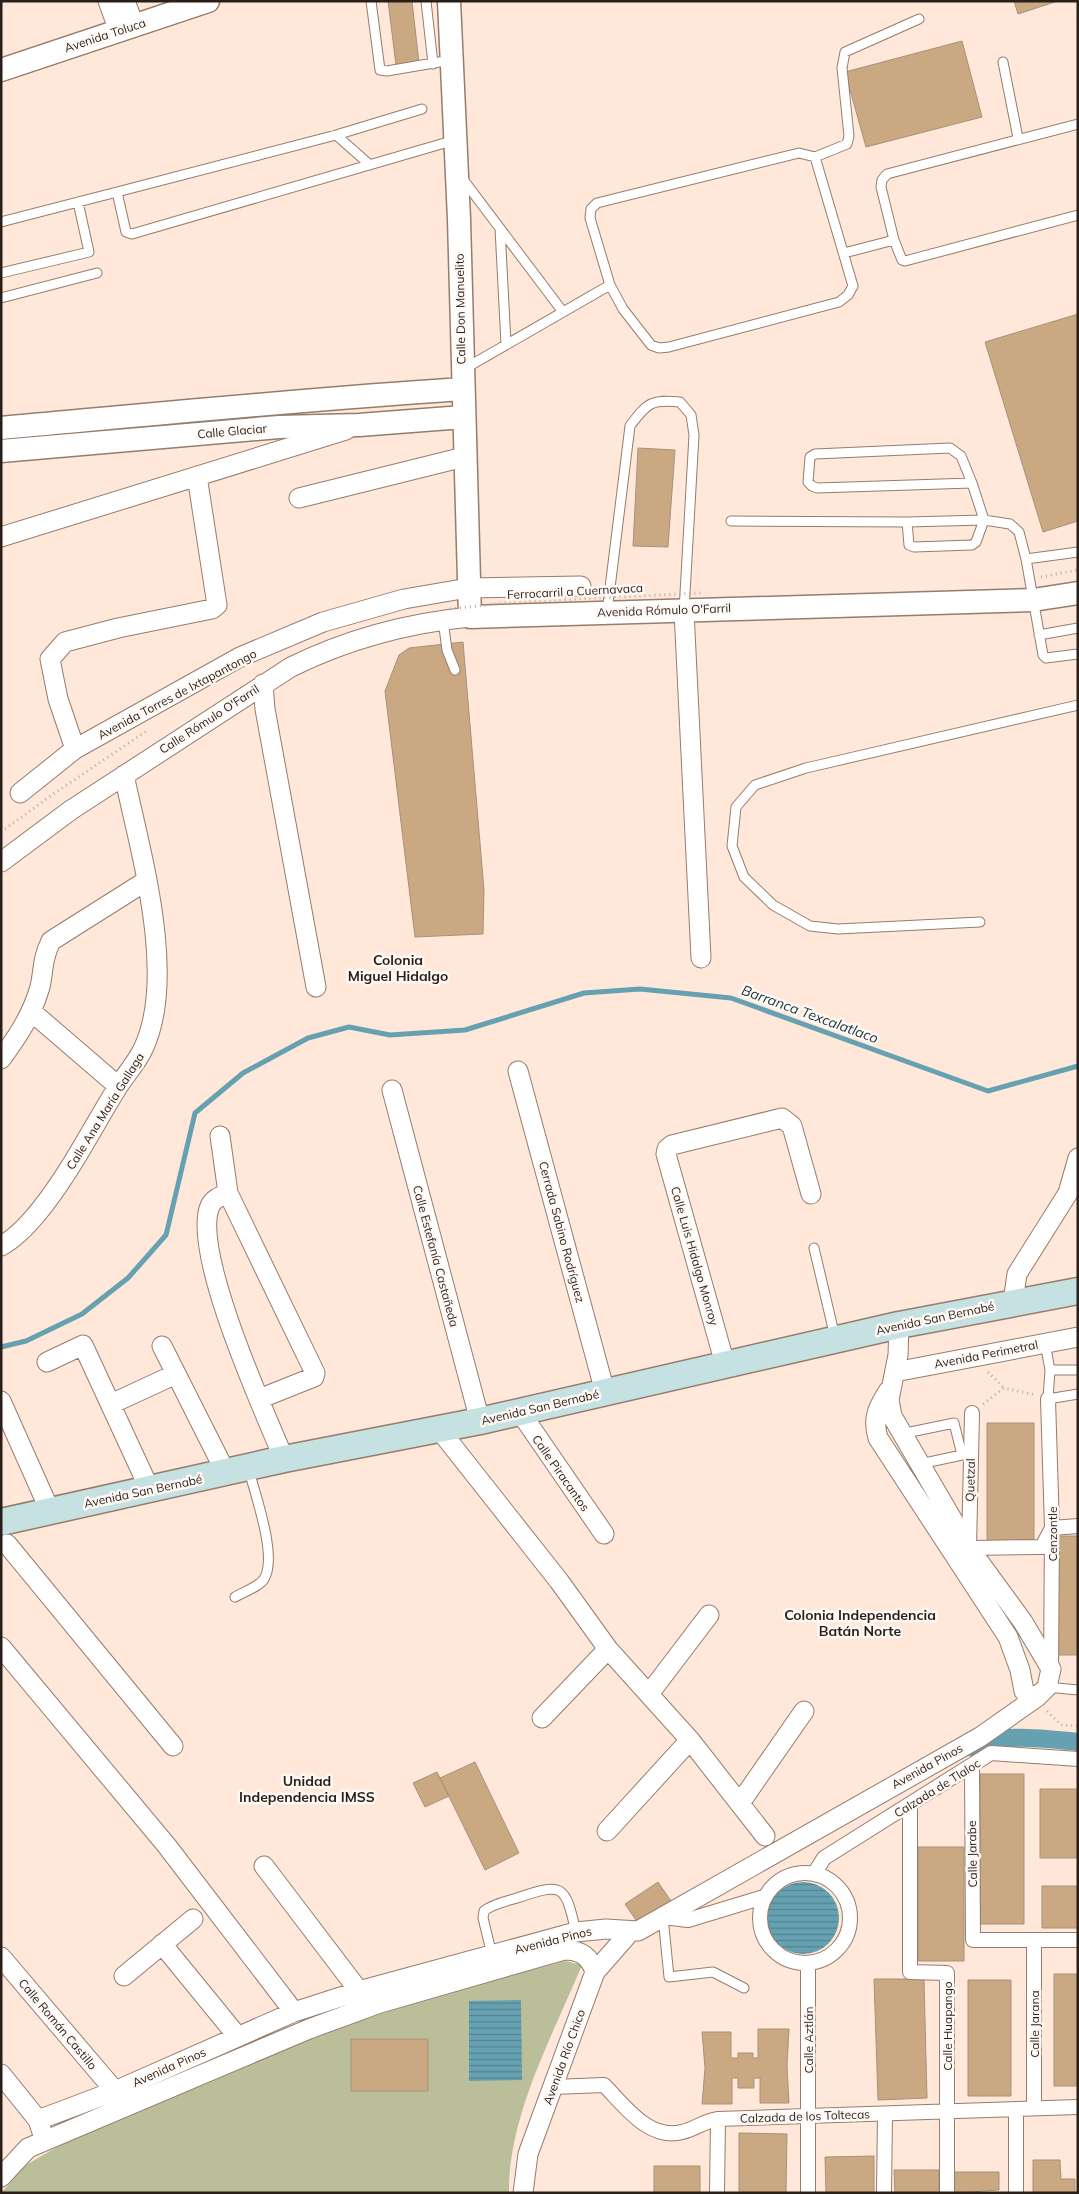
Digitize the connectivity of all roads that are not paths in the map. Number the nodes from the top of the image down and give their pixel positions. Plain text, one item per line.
1 (108, 1) edge
2 (125, 1) edge
3 (208, 1) edge
4 (372, 1) edge
5 (426, 1) edge
6 (449, 1) edge
7 (919, 19) dead end
8 (126, 28) junction
9 (442, 62) junction
10 (1003, 62) dead end
11 (1, 70) edge
12 (422, 109) dead end
13 (1078, 124) edge
14 (336, 134) junction
15 (1018, 138) junction
16 (455, 140) junction
17 (815, 157) junction
18 (370, 166) junction
19 (456, 170) junction
20 (117, 192) junction
21 (78, 202) junction
22 (1078, 215) edge
23 (1, 222) edge
24 (500, 228) junction
25 (894, 240) junction
26 (844, 253) junction
27 (1, 273) edge
28 (97, 273) dead end
29 (610, 285) junction
30 (1, 298) edge
31 (563, 312) junction
32 (506, 344) junction
33 (462, 380) junction
34 (463, 418) junction
35 (360, 425) junction
36 (1, 428) edge
37 (1, 451) edge
38 (464, 457) junction
39 (198, 476) junction
40 (972, 483) junction
41 (299, 498) dead end
42 (984, 520) junction
43 (730, 521) dead end
44 (907, 522) junction
45 (1, 537) edge
46 (1078, 552) edge
47 (1026, 559) junction
48 (581, 586) dead end
49 (468, 588) junction
50 (1078, 593) edge
51 (1033, 600) junction
52 (684, 611) junction
53 (607, 612) junction
54 (454, 615) junction
55 (1078, 628) edge
56 (1039, 634) junction
57 (1078, 654) edge
58 (455, 670) dead end
59 (263, 684) junction
60 (1078, 705) edge
61 (75, 749) junction
62 (124, 775) junction
63 (20, 793) dead end
64 (1, 862) edge
65 (146, 881) junction
66 (980, 922) dead end
67 (701, 958) dead end
68 (316, 987) dead end
69 (32, 1012) junction
70 (1, 1059) edge
71 (518, 1071) dead end
72 (118, 1086) junction
73 (392, 1090) dead end
74 (220, 1136) dead end
75 (1078, 1158) edge
76 (228, 1193) junction
77 (811, 1194) dead end
78 (1, 1246) edge
79 (814, 1248) dead end
80 (1078, 1291) edge
81 (1013, 1302) junction
82 (899, 1325) junction
83 (1078, 1337) edge
84 (836, 1339) junction
85 (1045, 1343) junction
86 (162, 1346) dead end
87 (47, 1362) dead end
88 (726, 1364) junction
89 (1050, 1370) junction
90 (1078, 1370) edge
91 (176, 1374) junction
92 (892, 1379) junction
93 (605, 1392) junction
94 (1078, 1394) edge
95 (1048, 1398) junction
96 (259, 1399) junction
97 (1, 1401) edge
98 (111, 1404) junction
99 (520, 1412) junction
100 (972, 1413) road end
101 (480, 1421) junction
102 (439, 1429) junction
103 (901, 1434) junction
104 (284, 1459) junction
105 (920, 1464) junction
106 (237, 1470) junction
107 (150, 1490) junction
108 (50, 1511) junction
109 (1078, 1526) edge
110 (1052, 1528) junction
111 (604, 1534) dead end
112 (3, 1535) edge
113 (969, 1548) junction
114 (235, 1597) dead end
115 (709, 1615) dead end
116 (1, 1647) edge
117 (608, 1649) junction
118 (1044, 1685) junction
119 (1078, 1690) edge
120 (649, 1694) junction
121 (804, 1711) dead end
122 (542, 1718) dead end
123 (690, 1740) junction
124 (173, 1746) dead end
125 (1078, 1759) edge
126 (972, 1767) junction
127 (740, 1803) junction
128 (910, 1806) junction
129 (608, 1831) dead end
130 (766, 1836) dead end
131 (264, 1866) dead end
132 (814, 1874) junction
133 (764, 1897) junction
134 (663, 1917) junction
135 (193, 1919) dead end
136 (576, 1932) junction
137 (630, 1932) junction
138 (1034, 1940) junction
139 (1078, 1940) edge
140 (162, 1944) junction
141 (492, 1955) junction
142 (1, 1957) edge
143 (808, 1964) junction
144 (596, 1972) junction
145 (124, 1976) dead end
146 (744, 1988) dead end
147 (359, 1991) junction
148 (294, 2012) junction
149 (238, 2037) junction
150 (1, 2074) edge
151 (553, 2087) junction
152 (115, 2091) junction
153 (1078, 2107) edge
154 (1034, 2108) junction
155 (1016, 2109) junction
156 (947, 2112) junction
157 (885, 2114) junction
158 (808, 2116) junction
159 (718, 2119) junction
160 (38, 2120) junction
161 (45, 2141) junction
162 (4, 2172) edge
163 (523, 2193) edge
164 (717, 2193) edge
165 (808, 2193) edge
166 (884, 2193) edge
167 (947, 2193) edge
168 (1016, 2193) edge

1 - 8 street
2 - 8 street
3 - 8 street, Avenida Toluca
4 - 9 lane
5 - 9 lane
6 - 9 street, Calle Don Manuelito
7 - 17 lane
8 - 11 street, Avenida Toluca
9 - 16 street, Calle Don Manuelito
10 - 15 lane
12 - 14 lane
13 - 15 lane
14 - 18 lane
14 - 20 lane
15 - 25 lane
16 - 18 lane
16 - 19 street, Calle Don Manuelito
17 - 26 lane
17 - 29 lane
18 - 20 lane
19 - 24 lane
19 - 33 street, Calle Don Manuelito
20 - 21 lane
21 - 23 lane
21 - 27 lane
22 - 25 lane
24 - 31 lane
24 - 32 lane
25 - 26 lane
26 - 29 lane
28 - 30 lane
29 - 31 lane
31 - 32 lane
32 - 33 lane
33 - 34 street, Calle Don Manuelito
33 - 36 street, Calle Glaciar
34 - 35 street, Calle Glaciar
34 - 38 street, Calle Don Manuelito
35 - 37 street, Calle Glaciar
35 - 39 street
38 - 41 street
38 - 49 street, Calle Don Manuelito
39 - 45 street
39 - 61 street
40 - 40 lane
40 - 42 lane
42 - 44 lane
42 - 44 lane
42 - 47 lane
43 - 44 lane
46 - 47 lane
47 - 51 lane
48 - 49 street, Avenida Torres de Ixtapantongo
49 - 54 street, Calle Don Manuelito
49 - 61 street, Avenida Torres de Ixtapantongo
50 - 51 street, Avenida Rómulo O'Farril
51 - 52 street, Avenida Rómulo O'Farril
51 - 56 lane
52 - 53 street, Avenida Rómulo O'Farril
52 - 53 lane
52 - 67 street
53 - 54 street, Avenida Rómulo O'Farril
54 - 58 lane
54 - 59 street, Avenida Rómulo O'Farril
55 - 56 lane
56 - 57 lane
59 - 62 street, Calle Rómulo O'Farril
59 - 68 street, Calle Rómulo O'Farril
60 - 66 lane
61 - 63 street, Avenida Torres de Ixtapantongo
62 - 64 street, Calle Rómulo O'Farril
62 - 65 street, Calle Ana María Gallaga
65 - 69 street
65 - 72 street, Calle Ana María Gallaga
69 - 70 street
69 - 72 street
71 - 93 street, Cerrada Sabino Rodríguez
72 - 78 street, Calle Ana María Gallaga
73 - 101 street, Calle Estefanía Castañeda
74 - 76 street
75 - 81 street
76 - 96 street
76 - 96 street
77 - 88 street, Calle Luis Hidalgo Monroy
79 - 84 lane
80 - 81 main road, Avenida San Bernabé
81 - 82 main road, Avenida San Bernabé
82 - 84 main road, Avenida San Bernabé
82 - 92 street
83 - 85 street, Avenida Perimetral
84 - 88 main road, Avenida San Bernabé
85 - 89 lane
85 - 92 street, Avenida Perimetral
86 - 91 street
87 - 98 street
88 - 93 main road, Avenida San Bernabé
89 - 90 lane
89 - 95 lane
91 - 98 street
91 - 106 street
92 - 103 street
92 - 118 street
93 - 99 main road, Avenida San Bernabé
94 - 95 lane
95 - 110 street, Cenzontle
96 - 104 street
97 - 108 street
98 - 107 street
99 - 101 main road, Avenida San Bernabé
99 - 111 street, Calle Piracantos
100 - 113 street, Quetzal
101 - 102 main road, Avenida San Bernabé
102 - 104 main road, Avenida San Bernabé
102 - 117 street
103 - 105 street
103 - 105 lane
104 - 106 main road, Avenida San Bernabé
105 - 113 street
106 - 107 main road, Avenida San Bernabé
106 - 114 lane
107 - 108 main road, Avenida San Bernabé
108 - 112 main road, Avenida San Bernabé
109 - 110 street
110 - 113 street
110 - 118 street, Cenzontle
112 - 124 street
113 - 118 street
115 - 120 street
116 - 148 street
117 - 120 street
117 - 122 street
118 - 119 lane
118 - 134 street, Avenida Pinos
120 - 123 street
121 - 127 street
123 - 127 street
123 - 129 street
125 - 126 street, Calzada de Tlaloc
126 - 128 street, Calzada de Tlaloc
126 - 138 street, Calle Jarabe
127 - 130 street
128 - 132 street, Calzada de Tlaloc
128 - 156 street, Calle Huapango
131 - 147 street
132 - 133 street
132 - 143 street
133 - 134 street
133 - 143 street
134 - 137 street, Avenida Pinos
134 - 146 lane
135 - 140 street
136 - 137 street, Avenida Pinos
136 - 141 street, Avenida Pinos
136 - 141 lane
137 - 144 street, Avenida Río Chico
138 - 139 street
138 - 154 street, Calle Jarana
140 - 145 street
140 - 149 street
141 - 147 street, Avenida Pinos
142 - 152 street, Calle Román Castillo
143 - 158 street, Calle Aztlán
144 - 151 street, Avenida Río Chico
144 - 161 street, Avenida Pinos
147 - 148 street, Avenida Pinos
148 - 149 street, Avenida Pinos
149 - 152 street, Avenida Pinos
150 - 160 street
151 - 159 street, Calzada de los Toltecas
151 - 163 street, Avenida Río Chico
152 - 160 street, Avenida Pinos
153 - 154 street, Calzada de los Toltecas
154 - 155 street, Calzada de los Toltecas
155 - 156 street, Calzada de los Toltecas
155 - 168 street
156 - 157 street, Calzada de los Toltecas
156 - 167 street, Calle Huapango
157 - 158 street, Calzada de los Toltecas
157 - 166 street
158 - 159 street, Calzada de los Toltecas
158 - 165 street, Calle Aztlán
159 - 164 street
160 - 161 street
161 - 162 street, Avenida Pinos

